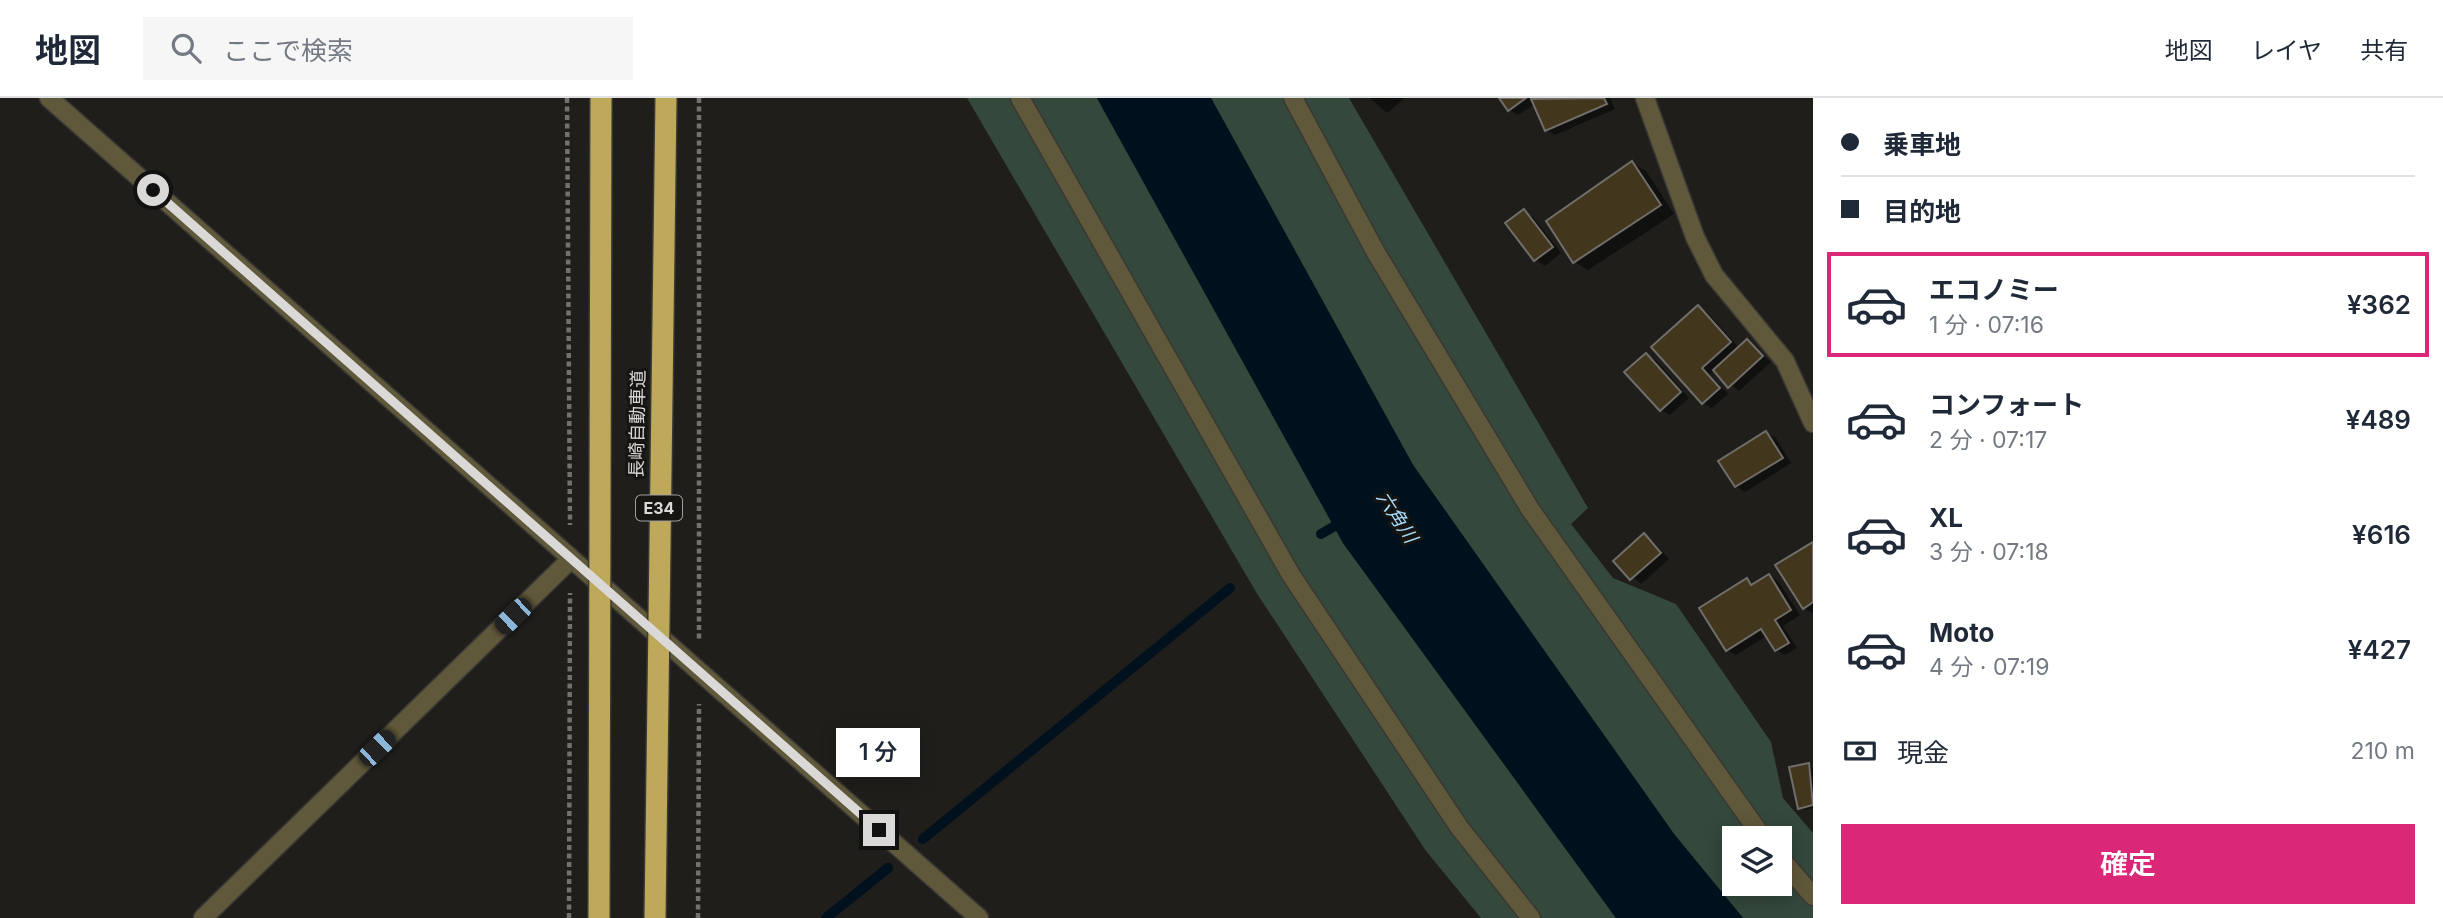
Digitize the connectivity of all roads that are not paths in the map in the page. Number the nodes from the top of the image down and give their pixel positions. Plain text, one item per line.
1 (49, 98) edge
2 (601, 98) edge
3 (666, 98) edge
4 (1020, 98) edge
5 (1293, 98) edge
6 (1645, 98) edge
7 (1813, 423) edge
8 (571, 559) junction
9 (1755, 826) edge
10 (1792, 872) edge
11 (1813, 896) edge
12 (203, 918) edge
13 (599, 918) edge
14 (655, 918) edge
15 (979, 918) edge
16 (1531, 918) edge

1 - 8 street
2 - 13 highway, 長崎自動車道, bridge
3 - 14 highway, 長崎自動車道 / E34, bridge
4 - 16 street
5 - 9 street
6 - 7 street
8 - 12 street
8 - 15 street
10 - 11 street

